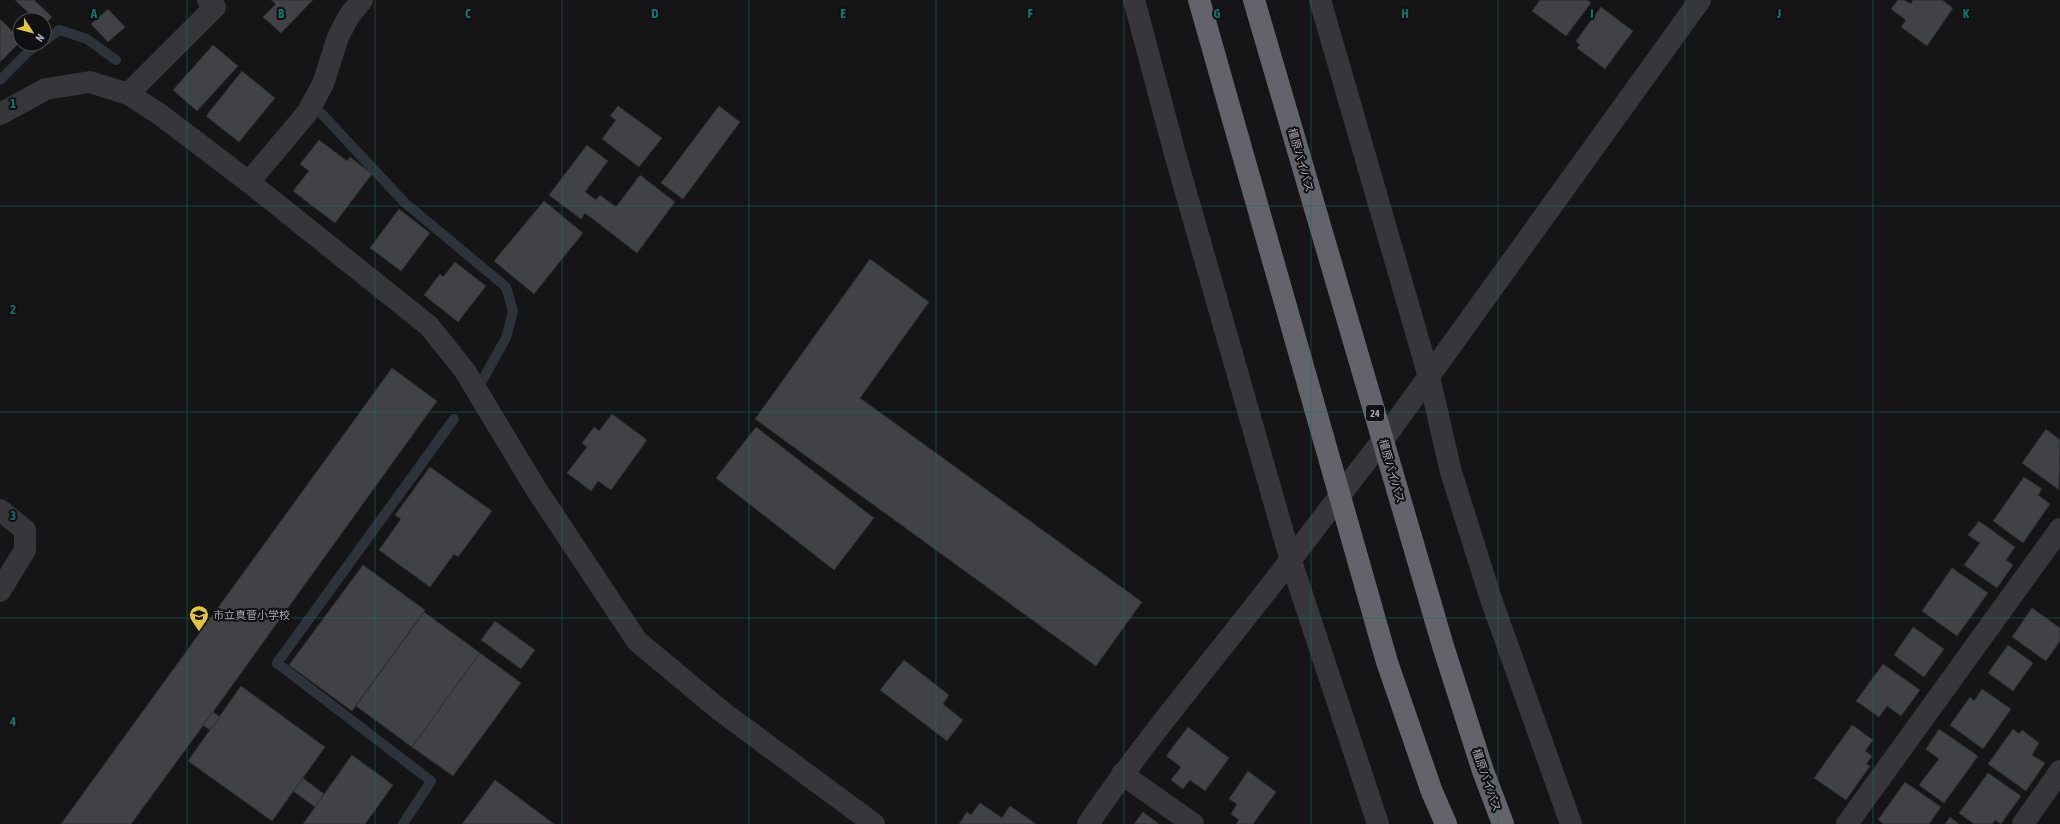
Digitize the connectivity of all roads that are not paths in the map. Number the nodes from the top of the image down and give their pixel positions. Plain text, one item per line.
1 (208, 0) edge
2 (362, 0) edge
3 (1134, 0) edge
4 (1199, 0) edge
5 (1254, 0) edge
6 (1320, 0) edge
7 (1700, 0) edge
8 (128, 94) junction
9 (0, 114) edge
10 (249, 182) junction
11 (1430, 377) junction
12 (1383, 440) junction
13 (1339, 495) junction
14 (0, 510) edge
15 (2060, 529) edge
16 (1291, 561) junction
17 (0, 591) edge
18 (2060, 771) edge
19 (1122, 774) junction
20 (874, 824) edge
21 (1088, 824) edge
22 (1193, 824) edge
23 (1378, 824) edge
24 (1446, 824) edge
25 (1503, 824) edge
26 (1571, 824) edge
27 (1847, 824) edge
28 (2023, 824) edge

1 - 8 street
2 - 10 street
3 - 16 street
4 - 13 highway
5 - 12 highway, 橿原バイパス / 24
6 - 11 street
7 - 11 street
8 - 9 street
8 - 10 street
10 - 20 street
11 - 12 street
11 - 26 street
12 - 13 street
12 - 25 highway, 橿原バイパス / 24
13 - 16 street
13 - 24 highway
14 - 17 street
15 - 27 street
16 - 19 street
16 - 23 street
18 - 28 street
19 - 21 street
19 - 22 street

